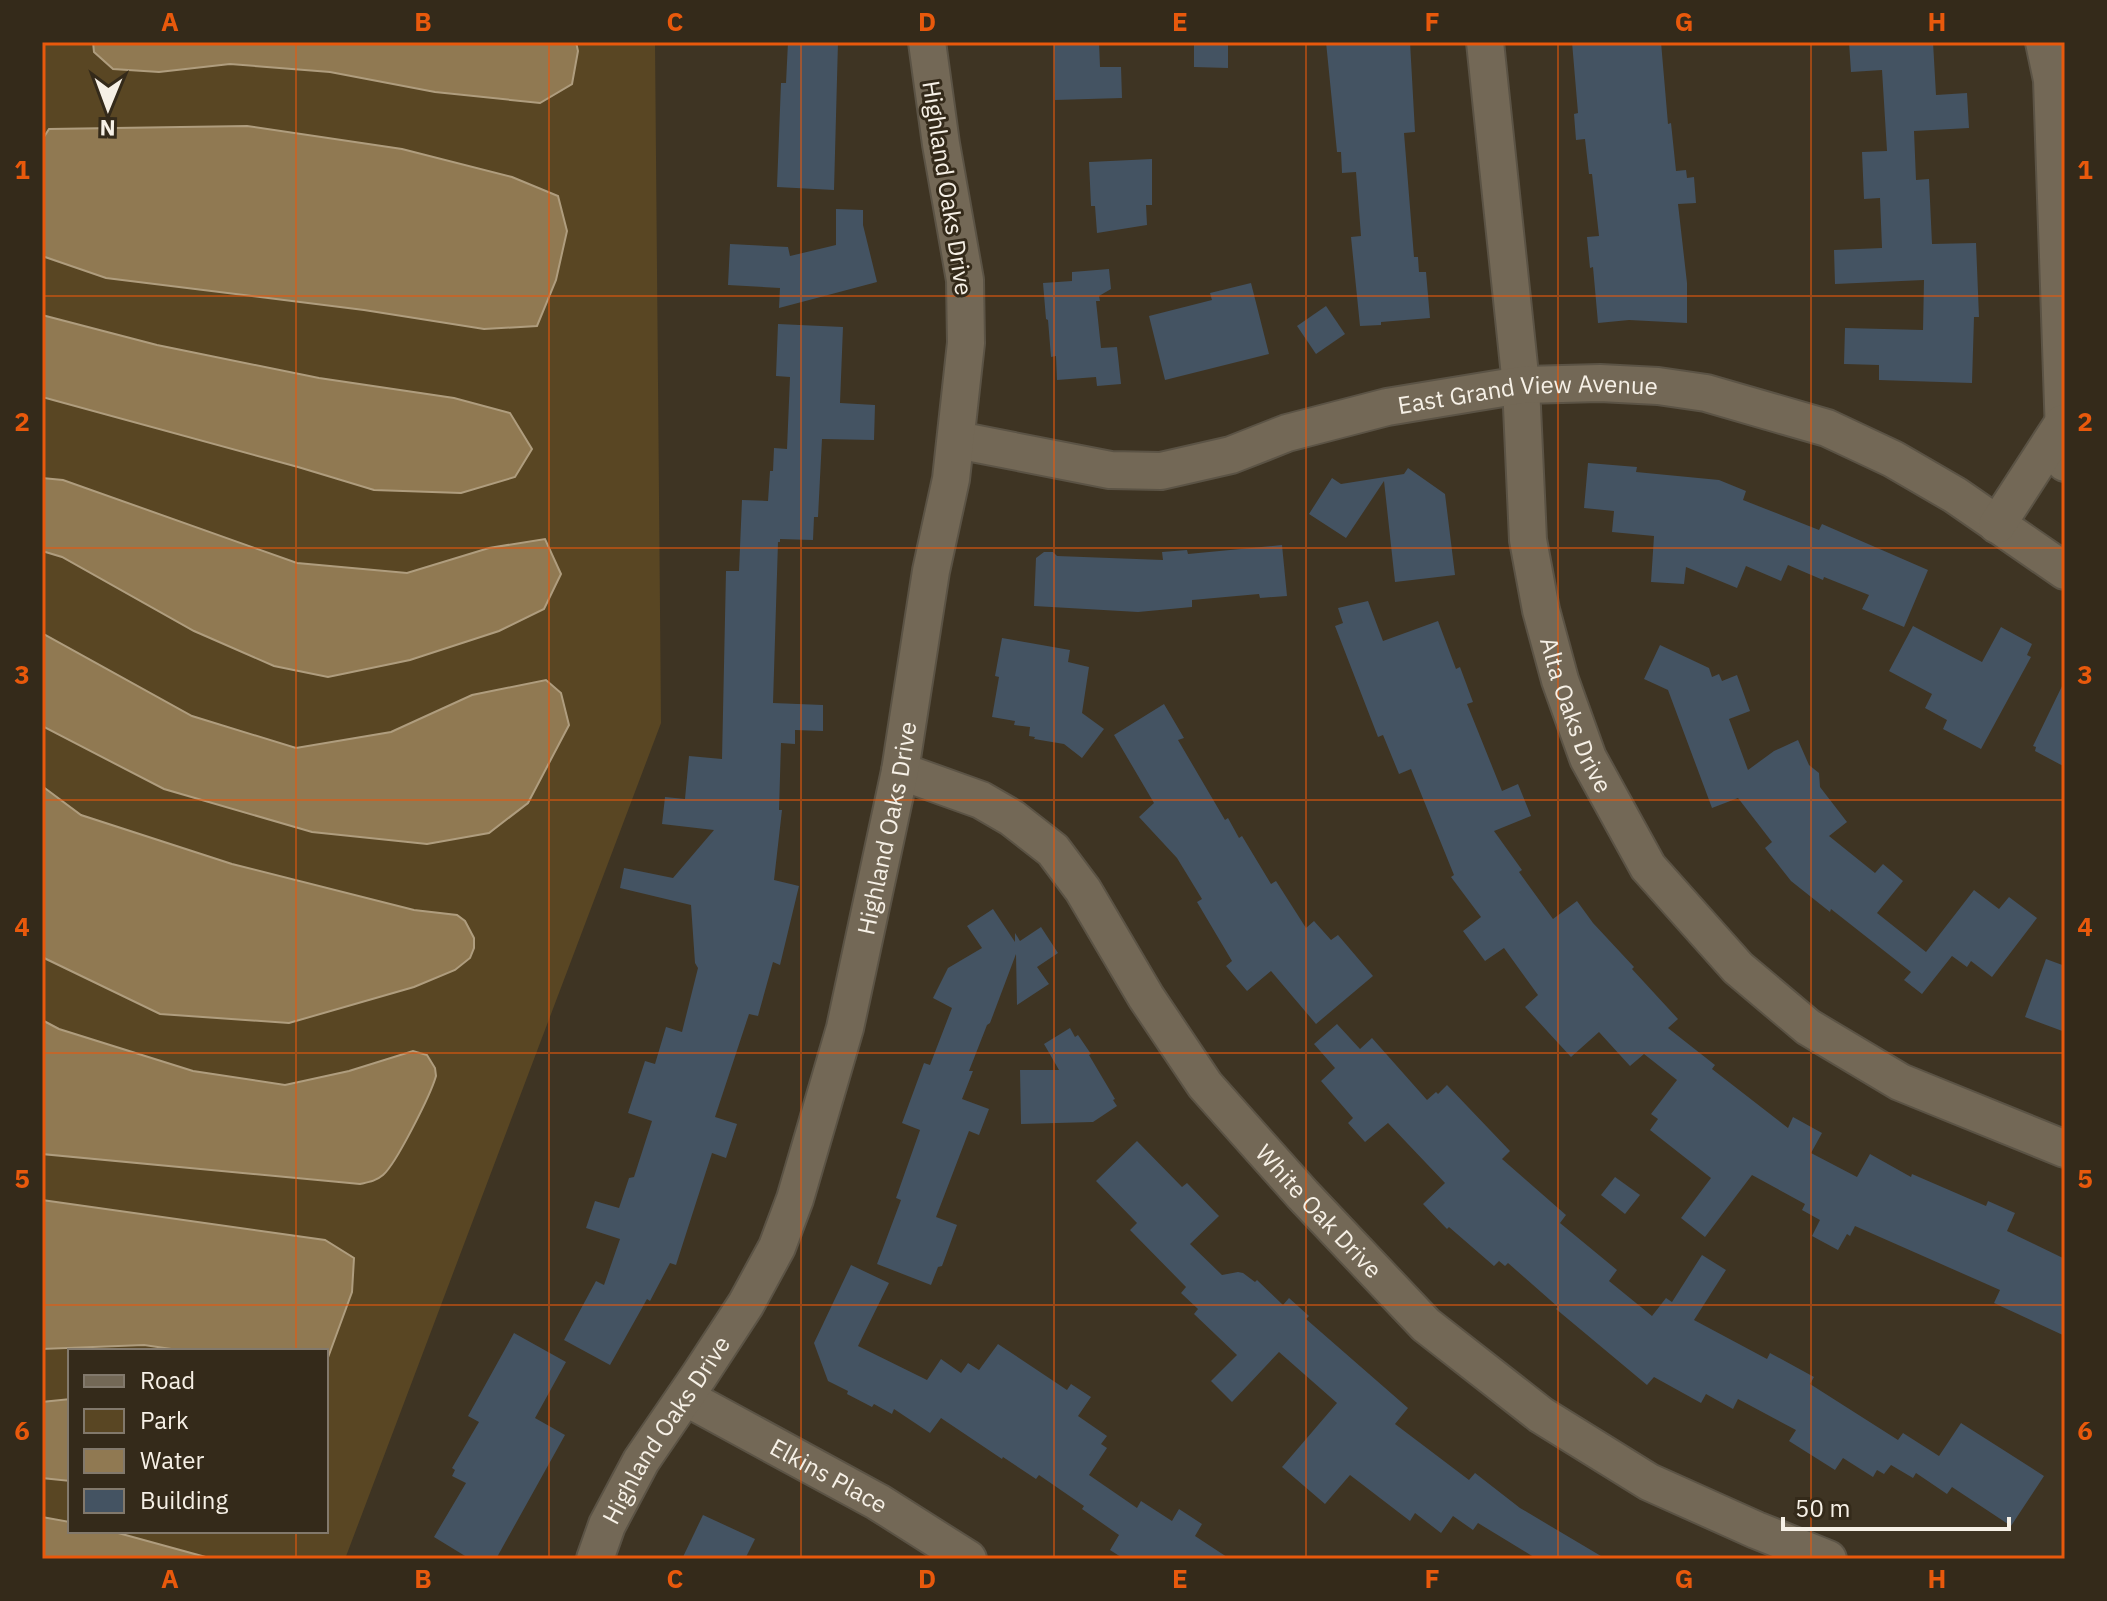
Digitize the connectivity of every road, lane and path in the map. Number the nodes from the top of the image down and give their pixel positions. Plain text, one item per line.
1 (927, 42) edge
2 (1485, 42) edge
3 (2044, 42) edge
4 (1521, 385) junction
5 (2064, 426) edge
6 (957, 440) junction
7 (2065, 463) edge
8 (1997, 525) junction
9 (2065, 571) edge
10 (900, 771) junction
11 (2065, 1149) edge
12 (685, 1397) junction
13 (595, 1559) edge
14 (968, 1559) edge
15 (1828, 1559) edge

1 - 6 street, Highland Oaks Drive
2 - 4 street, Alta Oaks Drive
3 - 5 street
4 - 6 street, East Grand View Avenue
4 - 8 street, East Grand View Avenue
4 - 11 street, Alta Oaks Drive
5 - 7 street
5 - 8 street
6 - 10 street, Highland Oaks Drive
8 - 9 street, East Grand View Avenue
10 - 12 street, Highland Oaks Drive
10 - 15 street, White Oak Drive
12 - 13 street, Highland Oaks Drive
12 - 14 street, Elkins Place

